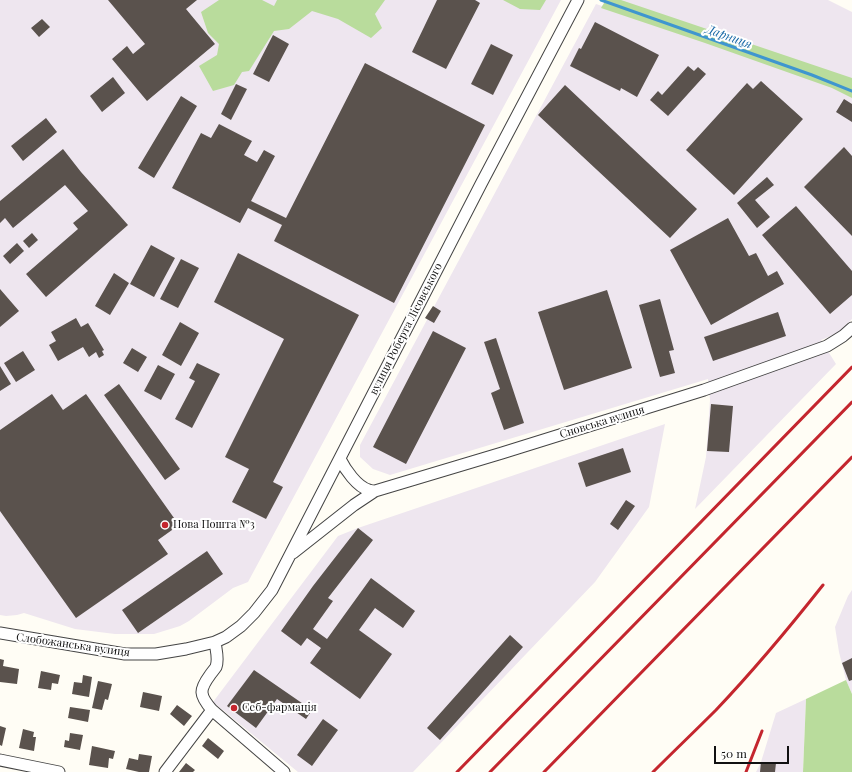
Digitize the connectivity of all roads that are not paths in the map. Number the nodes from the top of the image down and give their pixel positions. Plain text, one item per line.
1 (577, 1) edge
2 (852, 328) edge
3 (340, 459) junction
4 (375, 491) junction
5 (289, 556) junction
6 (0, 633) edge
7 (215, 642) junction
8 (212, 710) junction
9 (0, 760) edge
10 (59, 772) edge
11 (165, 772) edge
12 (284, 772) edge

1 - 3 street, вулиця Роберта Лісовського
2 - 4 street, Сновська вулиця
3 - 4 street
3 - 5 street, вулиця Роберта Лісовського
4 - 5 street, Сновська вулиця
5 - 7 street, вулиця Роберта Лісовського
6 - 7 street, Слобожанська вулиця
7 - 8 street
8 - 11 street
8 - 12 street
9 - 10 street

